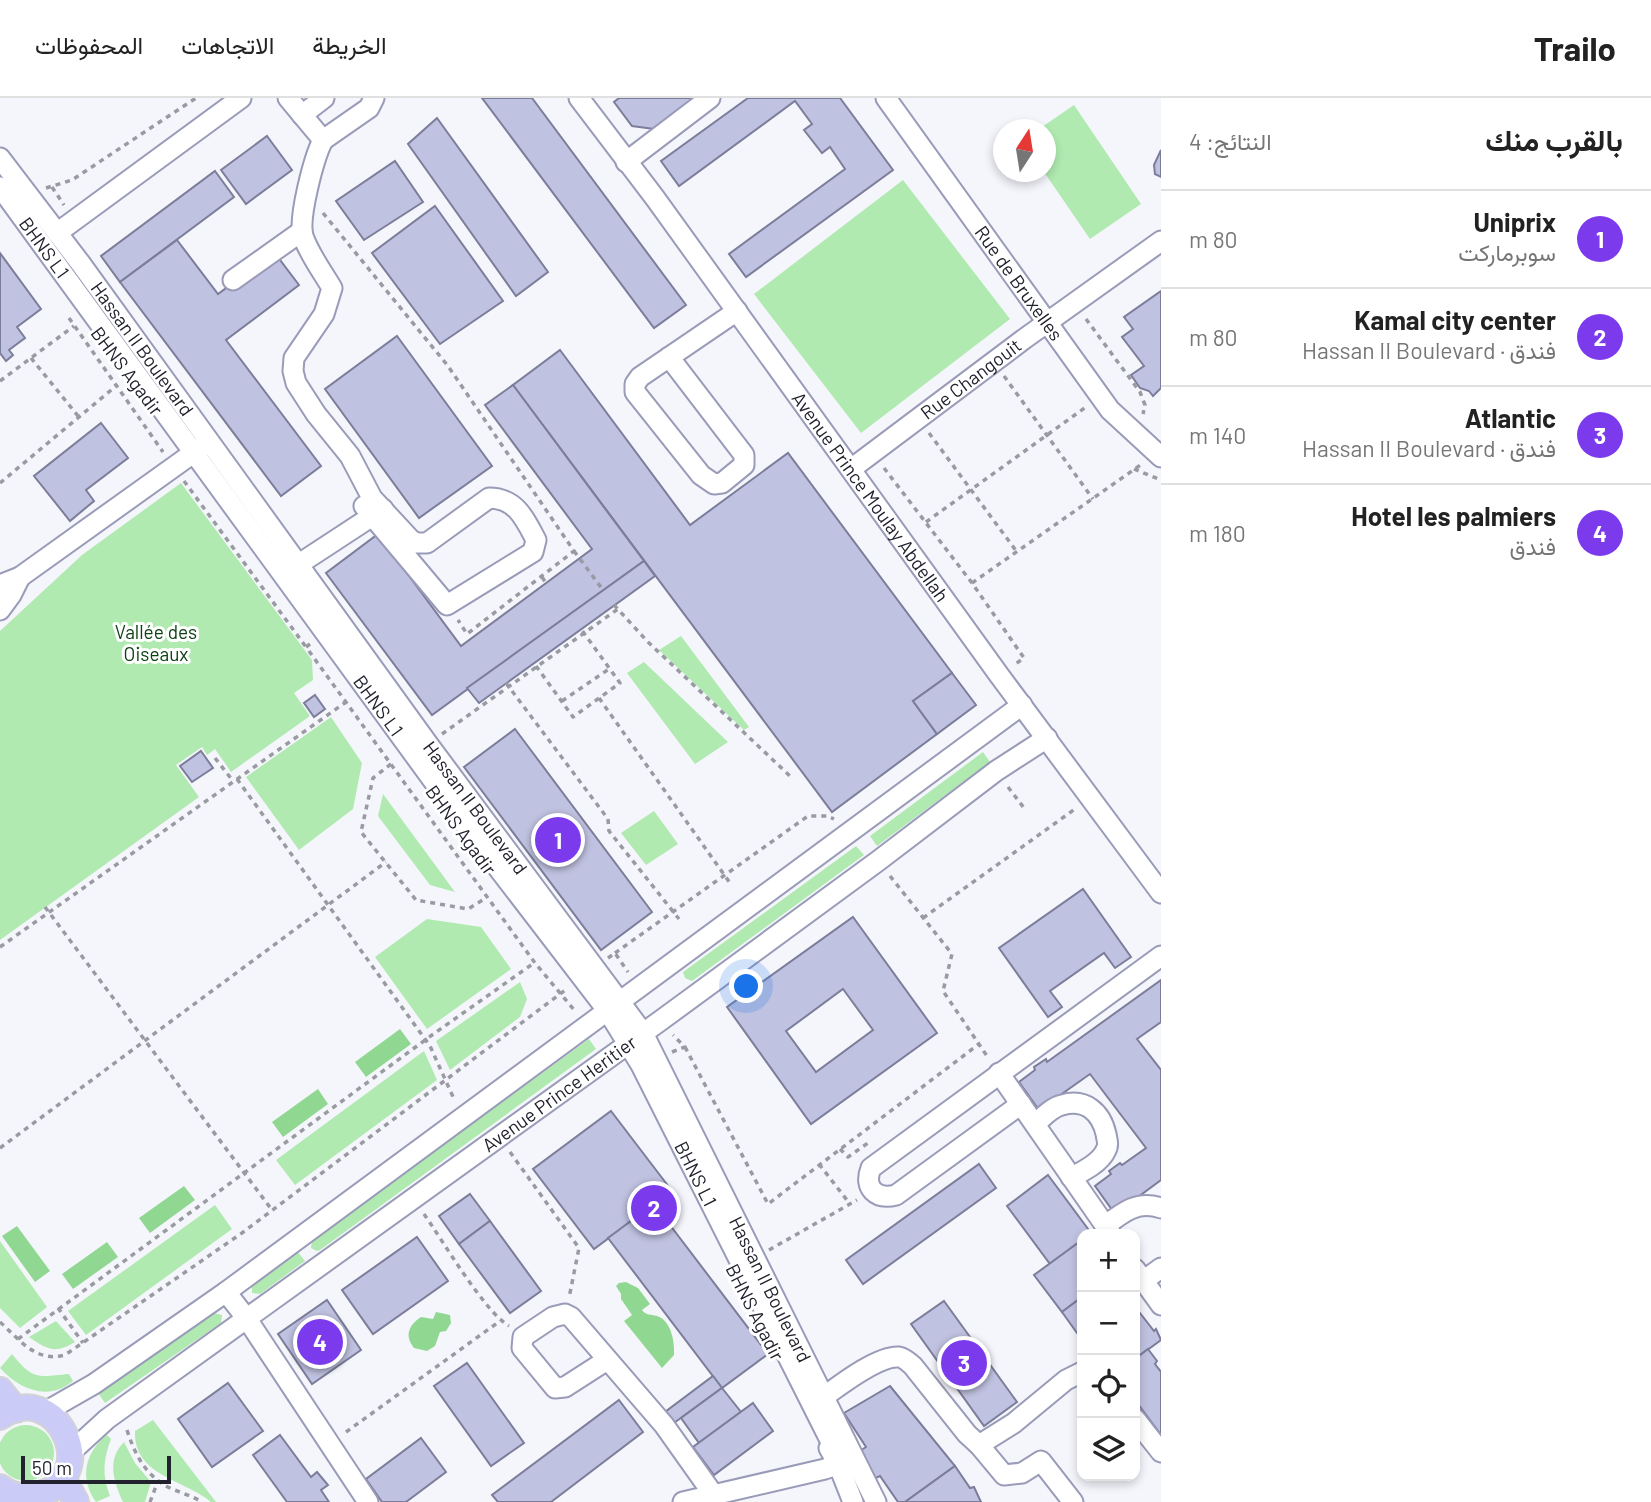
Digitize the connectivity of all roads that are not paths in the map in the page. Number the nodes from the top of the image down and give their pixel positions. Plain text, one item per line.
1 (241, 98) edge
2 (288, 98) edge
3 (324, 98) edge
4 (374, 98) edge
5 (579, 98) edge
6 (710, 98) edge
7 (886, 98) edge
8 (302, 115) junction
9 (323, 140) junction
10 (0, 158) edge
11 (626, 162) junction
12 (0, 187) edge
13 (0, 199) edge
14 (302, 231) junction
15 (57, 233) junction
16 (1161, 241) edge
17 (233, 280) dead end
18 (737, 311) junction
19 (1048, 322) junction
20 (669, 357) junction
21 (192, 454) junction
22 (1159, 456) edge
23 (850, 469) junction
24 (373, 507) junction
25 (296, 559) junction
26 (20, 577) junction
27 (0, 585) edge
28 (0, 610) edge
29 (1022, 705) junction
30 (1047, 738) junction
31 (1159, 888) edge
32 (1161, 956) edge
33 (608, 1009) junction
34 (630, 1042) junction
35 (999, 1073) junction
36 (1021, 1104) junction
37 (1035, 1124) junction
38 (1071, 1177) junction
39 (1161, 1208) edge
40 (1107, 1229) edge
41 (1109, 1229) edge
42 (1161, 1268) edge
43 (1140, 1275) edge
44 (1140, 1276) edge
45 (226, 1292) junction
46 (1161, 1306) edge
47 (247, 1319) junction
48 (607, 1360) junction
49 (1077, 1374) edge
50 (0, 1390) edge
51 (825, 1396) junction
52 (45, 1412) junction
53 (8, 1413) edge
54 (1140, 1425) edge
55 (979, 1445) junction
56 (71, 1451) junction
57 (1161, 1452) edge
58 (845, 1462) junction
59 (62, 1478) junction
60 (0, 1487) edge
61 (713, 1494) junction
62 (32, 1499) edge
63 (76, 1502) edge
64 (368, 1502) edge
65 (683, 1502) edge
66 (853, 1502) edge
67 (863, 1502) edge
68 (876, 1502) edge
69 (1073, 1502) edge

1 - 15 street
2 - 8 street
3 - 8 street
4 - 9 street
5 - 11 street, Avenue Prince Moulay Abdellah
6 - 11 street
7 - 19 street, Rue de Bruxelles
8 - 9 street
9 - 14 street
10 - 15 street, Hassan II Boulevard
11 - 18 street, Avenue Prince Moulay Abdellah
12 - 21 street, BHNS L1
13 - 21 street, BHNS Agadir
14 - 17 street
14 - 24 street
15 - 21 street, Hassan II Boulevard
16 - 19 street, Rue Changouit
18 - 20 street
18 - 23 street, Avenue Prince Moulay Abdellah
19 - 22 street, Rue de Bruxelles
19 - 23 street, Rue Changouit
20 - 20 street
21 - 25 street, Hassan II Boulevard
21 - 26 street
21 - 33 street, BHNS L1
21 - 33 street, BHNS Agadir
23 - 29 street, Avenue Prince Moulay Abdellah
24 - 24 street
24 - 25 street
25 - 33 street, Hassan II Boulevard
26 - 27 street
26 - 28 street
29 - 30 street, Avenue Prince Moulay Abdellah
29 - 33 street, Avenue Prince Heritier
30 - 31 street, Avenue Prince Moulay Abdellah
30 - 34 street, Avenue Prince Heritier
32 - 35 street
33 - 34 street, BHNS Agadir
33 - 34 street, Hassan II Boulevard
33 - 45 street, Avenue Prince Heritier
34 - 47 street, Avenue Prince Heritier
34 - 51 street, Hassan II Boulevard
34 - 58 street, BHNS Agadir
35 - 36 street
35 - 36 street
36 - 37 street
37 - 38 street
37 - 38 street
38 - 40 street
39 - 41 street
42 - 43 street
44 - 46 street
45 - 47 street
45 - 52 street, Avenue Prince Heritier
47 - 56 street, Avenue Prince Heritier
47 - 64 street
48 - 48 street
48 - 61 street
49 - 55 street
50 - 53 main road
51 - 55 street
51 - 58 street, Hassan II Boulevard
52 - 53 main road
52 - 56 main road
54 - 57 street
55 - 69 street
56 - 59 main road
58 - 61 street
58 - 66 street, BHNS Agadir
58 - 67 street
58 - 68 street, Hassan II Boulevard
59 - 62 main road
59 - 63 main road
60 - 62 main road
61 - 65 street

